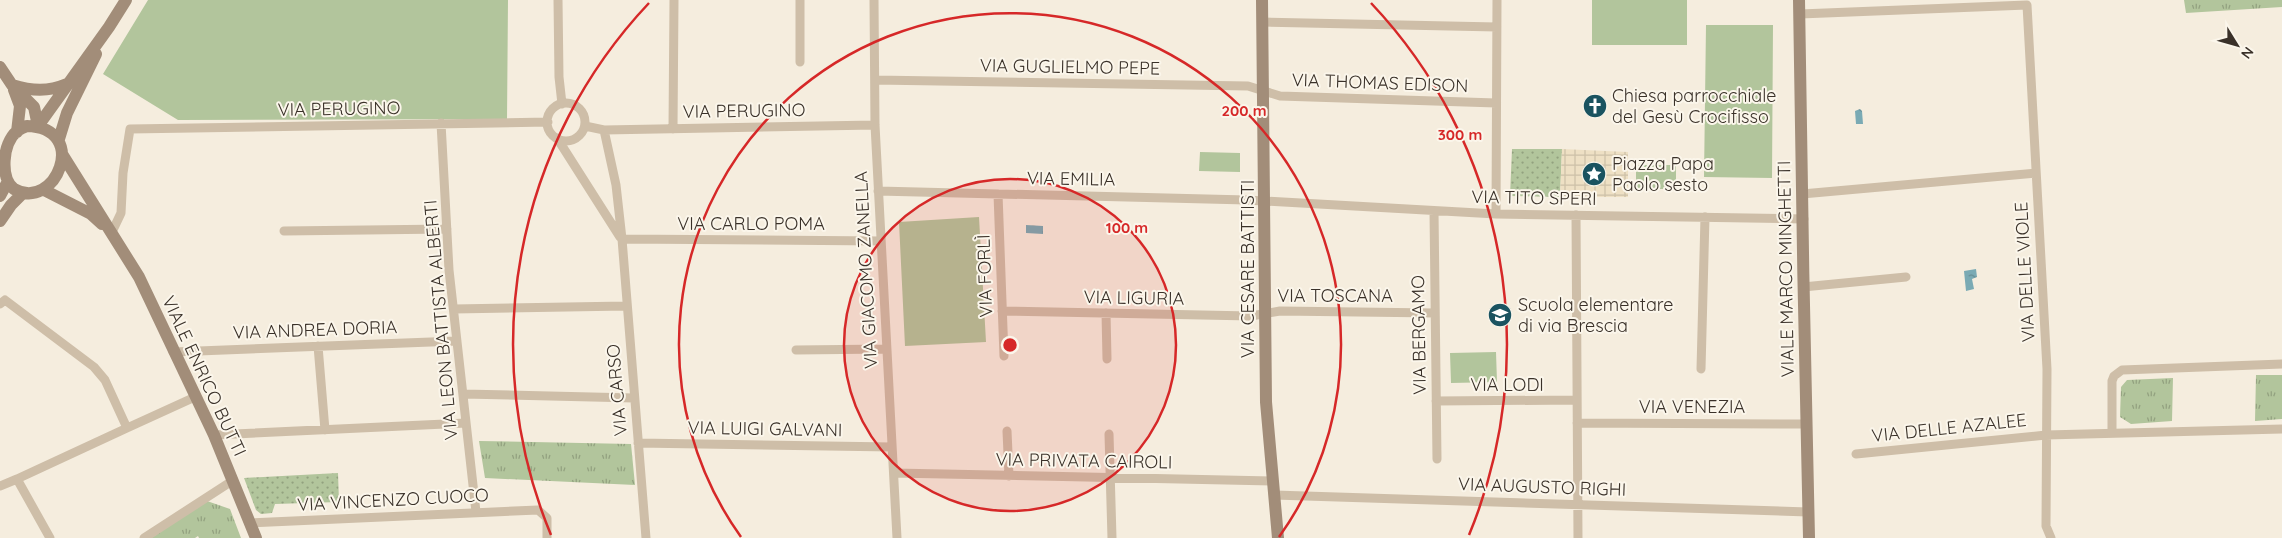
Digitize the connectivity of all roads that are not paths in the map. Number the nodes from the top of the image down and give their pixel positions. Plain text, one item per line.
1 (126, 0) edge
2 (558, 0) edge
3 (674, 0) edge
4 (800, 0) edge
5 (874, 0) edge
6 (1262, 0) edge
7 (1497, 0) edge
8 (1799, 0) edge
9 (1800, 14) junction
10 (1262, 22) junction
11 (109, 27) junction
12 (1497, 27) junction
13 (800, 62) dead end
14 (0, 67) edge
15 (875, 80) junction
16 (67, 84) junction
17 (12, 85) junction
18 (1264, 91) junction
19 (1496, 103) junction
20 (562, 104) junction
21 (548, 122) junction
22 (441, 124) junction
23 (875, 125) junction
24 (38, 126) junction
25 (584, 126) junction
26 (673, 129) junction
27 (604, 130) junction
28 (16, 132) junction
29 (557, 138) junction
30 (59, 139) junction
31 (62, 154) junction
32 (2036, 173) junction
33 (7, 184) junction
34 (44, 190) junction
35 (878, 191) junction
36 (23, 193) junction
37 (998, 194) junction
38 (1802, 194) junction
39 (0, 196) edge
40 (1264, 201) junction
41 (1434, 211) junction
42 (1496, 214) junction
43 (1576, 215) junction
44 (1705, 217) junction
45 (1804, 219) junction
46 (0, 221) edge
47 (447, 229) junction
48 (112, 232) junction
49 (284, 232) dead end
50 (622, 239) junction
51 (881, 241) junction
52 (1906, 277) dead end
53 (1803, 287) junction
54 (0, 304) edge
55 (626, 306) junction
56 (454, 309) junction
57 (1002, 311) junction
58 (1106, 313) junction
59 (1435, 313) junction
60 (1265, 314) junction
61 (457, 341) junction
62 (318, 346) junction
63 (887, 349) junction
64 (796, 350) dead end
65 (173, 352) junction
66 (1004, 356) dead end
67 (1107, 359) dead end
68 (2282, 364) edge
69 (1701, 369) dead end
70 (463, 394) junction
71 (195, 397) junction
72 (634, 398) junction
73 (1577, 400) junction
74 (1436, 401) junction
75 (466, 423) junction
76 (1577, 423) junction
77 (1806, 424) junction
78 (127, 428) junction
79 (2282, 429) edge
80 (324, 430) junction
81 (1007, 431) dead end
82 (2112, 433) junction
83 (1109, 434) dead end
84 (214, 435) junction
85 (2046, 435) junction
86 (638, 443) junction
87 (892, 447) junction
88 (1856, 454) dead end
89 (1437, 459) dead end
90 (894, 473) junction
91 (1009, 476) junction
92 (1110, 478) junction
93 (17, 479) junction
94 (232, 480) junction
95 (1273, 481) junction
96 (0, 486) edge
97 (1274, 495) junction
98 (1578, 505) junction
99 (476, 512) junction
100 (1808, 512) junction
101 (250, 523) junction
102 (50, 538) edge
103 (144, 538) edge
104 (256, 538) edge
105 (547, 538) edge
106 (646, 538) edge
107 (897, 538) edge
108 (1112, 538) edge
109 (1278, 538) edge
110 (1578, 538) edge
111 (1809, 538) edge
112 (2050, 538) edge

1 - 11 street
2 - 20 street
3 - 26 street
4 - 13 street
5 - 15 street, VIA GIACOMO ZANELLA
6 - 10 street, VIA CESARE BATTISTI
7 - 12 street
8 - 9 street, VIALE MARCO MINGHETTI
9 - 32 street, VIA DELLE VIOLE
9 - 38 street, VIALE MARCO MINGHETTI
10 - 12 street
10 - 18 street, VIA CESARE BATTISTI
11 - 16 street
11 - 30 street
12 - 19 street
14 - 17 street
15 - 18 street, VIA GUGLIELMO PEPE
15 - 23 street, VIA GIACOMO ZANELLA
16 - 17 street
16 - 24 street
17 - 24 street
17 - 28 street
18 - 19 street, VIA THOMAS EDISON
18 - 40 street, VIA CESARE BATTISTI
19 - 42 street
20 - 21 street
20 - 25 street
21 - 22 street, VIA PERUGINO
21 - 29 street
22 - 47 street, VIA LEON BATTISTA ALBERTI
22 - 48 street, VIA PERUGINO
23 - 26 street, VIA PERUGINO
23 - 35 street, VIA GIACOMO ZANELLA
24 - 28 street
24 - 30 street
25 - 27 street, VIA PERUGINO
25 - 29 street
26 - 27 street, VIA PERUGINO
27 - 50 street, VIA CARSO
28 - 33 street
29 - 50 street, VIA CARSO
30 - 31 street
31 - 34 street
31 - 48 street, VIALE ENRICO BUTTI
32 - 38 street
32 - 85 street, VIA DELLE VIOLE
33 - 36 street
33 - 39 street
34 - 36 street
34 - 48 street
35 - 37 street, VIA EMILIA
35 - 51 street, VIA GIACOMO ZANELLA
36 - 46 street
37 - 40 street, VIA EMILIA
37 - 57 street, VIA FORLÌ
38 - 45 street, VIALE MARCO MINGHETTI
40 - 41 street, VIA TITO SPERI
40 - 60 street, VIA CESARE BATTISTI
41 - 42 street, VIA TITO SPERI
41 - 59 street, VIA BERGAMO
42 - 43 street, VIA TITO SPERI
43 - 44 street, VIA TITO SPERI
43 - 73 street
44 - 45 street, VIA TITO SPERI
44 - 69 street
45 - 53 street, VIALE MARCO MINGHETTI
47 - 49 street
47 - 56 street, VIA LEON BATTISTA ALBERTI
48 - 65 street, VIALE ENRICO BUTTI
50 - 51 street, VIA CARLO POMA
50 - 55 street, VIA CARSO
51 - 63 street, VIA GIACOMO ZANELLA
52 - 53 street
53 - 77 street, VIALE MARCO MINGHETTI
54 - 78 street
55 - 56 street
55 - 72 street, VIA CARSO
56 - 61 street, VIA LEON BATTISTA ALBERTI
57 - 58 street, VIA LIGURIA
57 - 66 street, VIA FORLÌ
58 - 60 street, VIA LIGURIA
58 - 67 street
59 - 60 street, VIA TOSCANA
59 - 74 street, VIA BERGAMO
60 - 95 street, VIA CESARE BATTISTI
61 - 62 street, VIA ANDREA DORIA
61 - 70 street, VIA LEON BATTISTA ALBERTI
62 - 65 street, VIA ANDREA DORIA
62 - 80 street
63 - 64 street
63 - 87 street, VIA GIACOMO ZANELLA
65 - 71 street, VIALE ENRICO BUTTI
68 - 82 street
70 - 72 street
70 - 75 street, VIA LEON BATTISTA ALBERTI
71 - 78 street
71 - 84 street, VIALE ENRICO BUTTI
72 - 86 street, VIA CARSO
73 - 74 street, VIA LODI
73 - 76 street
74 - 89 street, VIA BERGAMO
75 - 80 street
75 - 99 street, VIA LEON BATTISTA ALBERTI
76 - 77 street, VIA VENEZIA
76 - 98 street
77 - 100 street, VIALE MARCO MINGHETTI
78 - 93 street
79 - 82 street, VIA DELLE AZALEE
80 - 84 street
81 - 91 street
82 - 85 street, VIA DELLE AZALEE
83 - 92 street
84 - 94 street, VIALE ENRICO BUTTI
85 - 88 street, VIA DELLE AZALEE
85 - 112 street, VIA DELLE VIOLE
86 - 87 street, VIA LUIGI GALVANI
86 - 106 street, VIA CARSO
87 - 90 street, VIA GIACOMO ZANELLA
90 - 91 street, VIA PRIVATA CAIROLI
90 - 107 street, VIA GIACOMO ZANELLA
91 - 92 street, VIA PRIVATA CAIROLI
92 - 95 street, VIA PRIVATA CAIROLI
92 - 108 street
93 - 96 street
93 - 102 street
94 - 101 street, VIALE ENRICO BUTTI
94 - 103 street
95 - 97 street, VIA CESARE BATTISTI
97 - 98 street, VIA AUGUSTO RIGHI
97 - 109 street, VIA CESARE BATTISTI
98 - 100 street, VIA AUGUSTO RIGHI
98 - 110 street
99 - 101 street, VIA VINCENZO CUOCO
99 - 105 street, VIA VINCENZO CUOCO
100 - 111 street, VIALE MARCO MINGHETTI
101 - 104 street, VIALE ENRICO BUTTI

